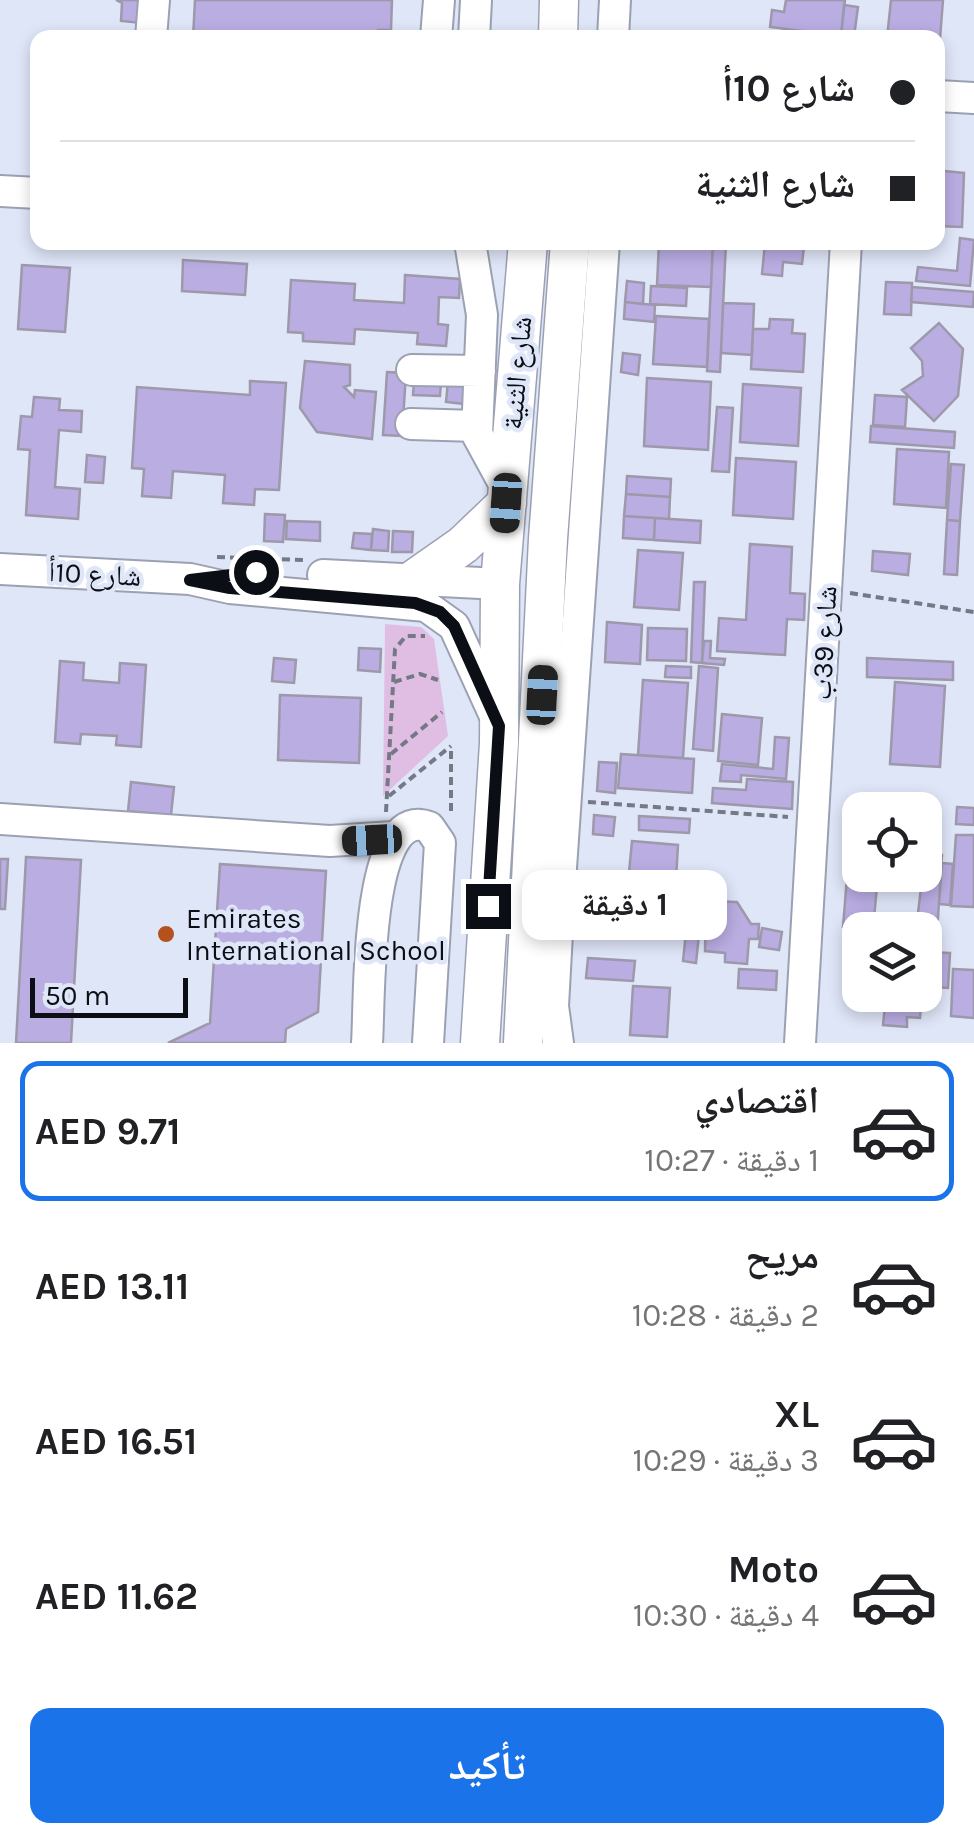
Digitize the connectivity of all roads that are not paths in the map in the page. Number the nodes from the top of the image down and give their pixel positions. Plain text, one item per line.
1 (439, 0) edge
2 (476, 0) edge
3 (544, 0) edge
4 (558, 0) edge
5 (585, 0) edge
6 (614, 0) edge
7 (437, 30) edge
8 (474, 30) edge
9 (542, 30) edge
10 (558, 30) edge
11 (583, 30) edge
12 (613, 30) edge
13 (945, 96) edge
14 (974, 98) edge
15 (0, 192) edge
16 (30, 194) edge
17 (472, 250) edge
18 (527, 250) edge
19 (569, 250) edge
20 (603, 250) edge
21 (846, 250) edge
22 (412, 370) dead end
23 (480, 371) junction
24 (411, 424) dead end
25 (476, 426) junction
26 (507, 496) junction
27 (197, 568) junction
28 (0, 569) edge
29 (413, 580) junction
30 (500, 584) junction
31 (499, 726) junction
32 (0, 819) edge
33 (387, 838) junction
34 (536, 852) junction
35 (438, 870) junction
36 (491, 872) junction
37 (367, 1043) edge
38 (428, 1043) edge
39 (480, 1043) edge
40 (523, 1043) edge
41 (558, 1043) edge
42 (800, 1043) edge

1 - 7 street
2 - 8 street
3 - 9 main road
4 - 10 main road
5 - 11 main road
6 - 12 street
13 - 14 street
15 - 16 street
17 - 23 street
18 - 26 main road, شارع الثنية
19 - 34 main road, شارع الثنية
20 - 41 street
21 - 42 street, شارع 39ب
22 - 23 street
23 - 25 street
24 - 25 street
25 - 26 street
26 - 29 main road
26 - 30 main road, شارع الثنية
27 - 28 street, شارع 10أ
27 - 29 street, شارع 10أ
27 - 31 street, شارع 10أ
29 - 30 street, شارع 10أ
30 - 31 main road, شارع الثنية
30 - 34 main road
31 - 36 main road, شارع الثنية
32 - 33 street
33 - 35 street
33 - 37 street
34 - 40 main road, شارع الثنية
35 - 36 street
35 - 38 street
36 - 39 main road, شارع الثنية

